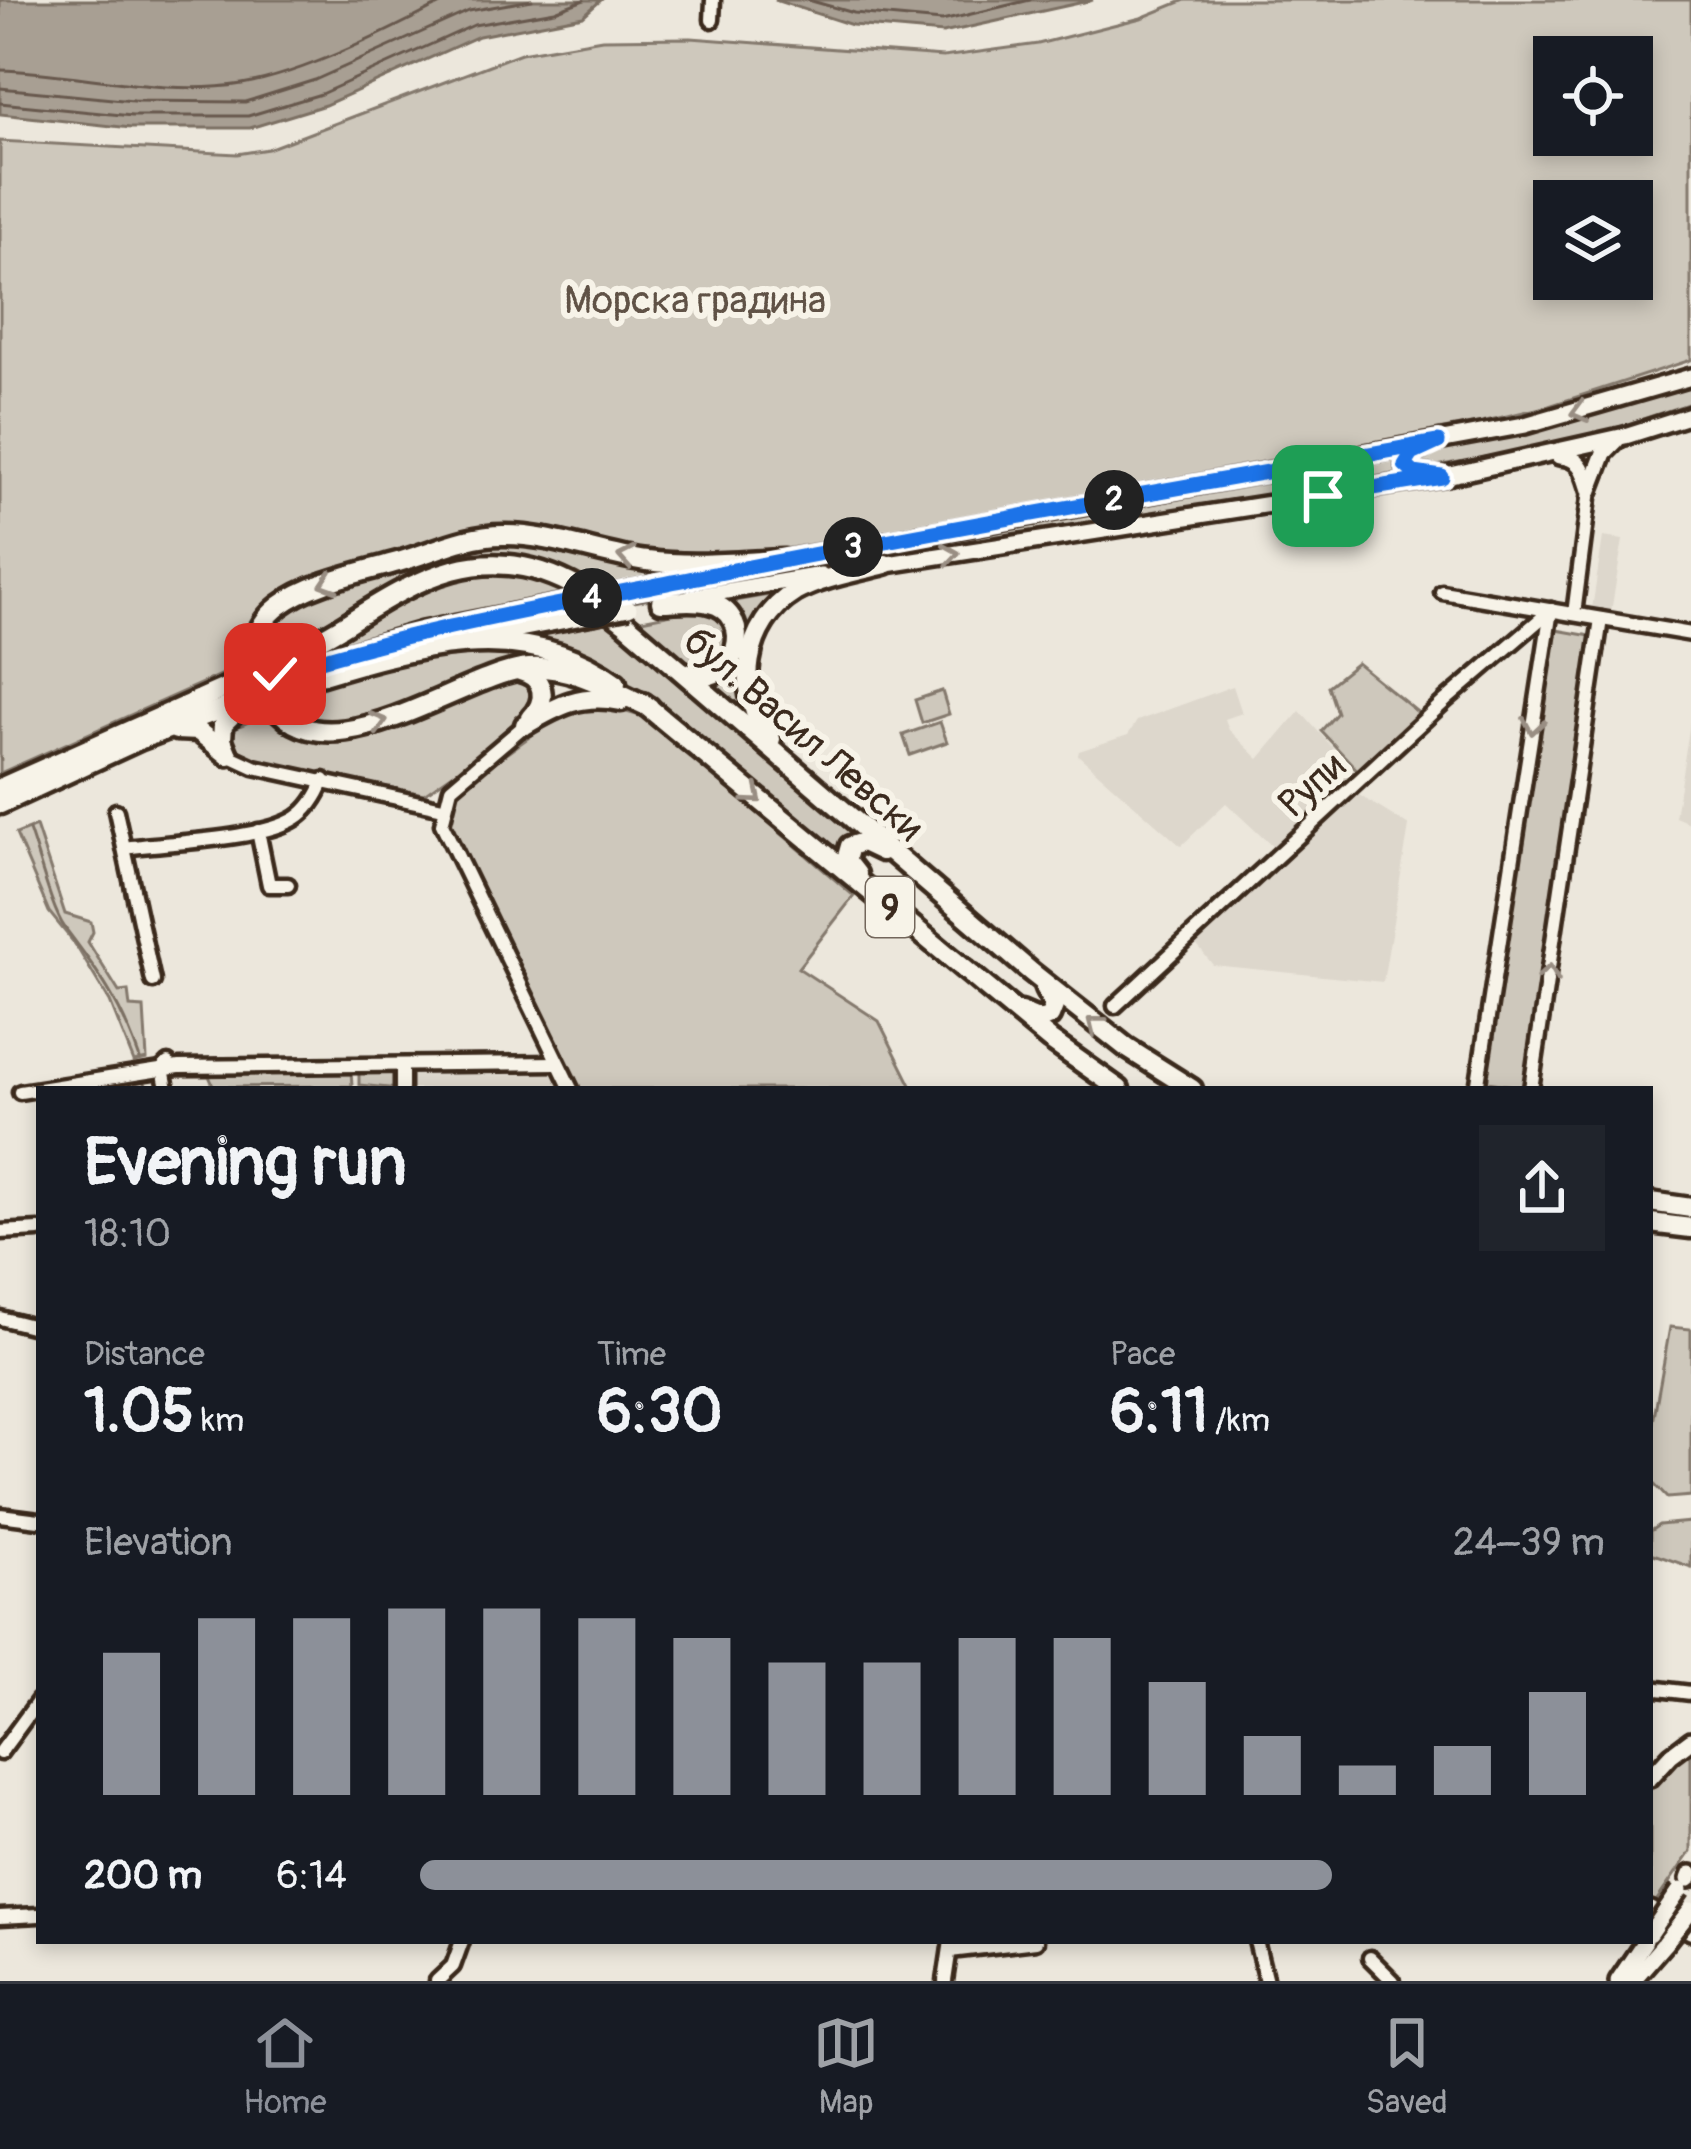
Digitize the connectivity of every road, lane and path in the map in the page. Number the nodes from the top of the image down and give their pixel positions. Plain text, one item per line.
1 (713, 0) edge
2 (712, 20) dead end
3 (1691, 377) edge
4 (1691, 416) edge
5 (1625, 436) junction
6 (1438, 442) junction
7 (1538, 457) junction
8 (1442, 477) junction
9 (1590, 490) junction
10 (439, 548) junction
11 (784, 560) junction
12 (885, 564) junction
13 (508, 566) junction
14 (1442, 592) dead end
15 (661, 602) junction
16 (1551, 610) junction
17 (1574, 614) junction
18 (1601, 619) junction
19 (1691, 634) edge
20 (405, 652) junction
21 (516, 670) junction
22 (681, 672) junction
23 (276, 676) junction
24 (246, 688) junction
25 (657, 714) junction
26 (525, 724) junction
27 (141, 739) junction
28 (228, 755) junction
29 (798, 770) junction
30 (324, 780) junction
31 (0, 788) edge
32 (0, 804) edge
33 (443, 808) junction
34 (116, 811) dead end
35 (258, 831) junction
36 (125, 848) junction
37 (907, 865) junction
38 (288, 885) dead end
39 (878, 898) junction
40 (1031, 972) junction
41 (153, 981) dead end
42 (1115, 1006) dead end
43 (1011, 1007) junction
44 (540, 1028) junction
45 (168, 1063) junction
46 (557, 1063) junction
47 (520, 1064) junction
48 (402, 1066) junction
49 (73, 1086) edge
50 (167, 1086) edge
51 (402, 1086) edge
52 (569, 1086) edge
53 (1113, 1086) edge
54 (1187, 1086) edge
55 (1477, 1086) edge
56 (1532, 1086) edge
57 (36, 1090) edge
58 (20, 1092) dead end
59 (1653, 1202) edge
60 (1691, 1208) edge
61 (1653, 1222) edge
62 (1691, 1228) edge
63 (36, 1230) edge
64 (0, 1232) edge
65 (0, 1318) edge
66 (36, 1327) edge
67 (0, 1515) edge
68 (36, 1520) edge
69 (1653, 1688) edge
70 (1690, 1693) edge
71 (36, 1704) edge
72 (1690, 1742) edge
73 (0, 1753) edge
74 (1653, 1775) edge
75 (1688, 1880) edge
76 (1691, 1910) edge
77 (1653, 1911) edge
78 (36, 1916) edge
79 (0, 1917) edge
80 (1691, 1930) edge
81 (1653, 1938) edge
82 (461, 1944) edge
83 (984, 1944) edge
84 (1257, 1944) edge
85 (1648, 1944) edge
86 (1650, 1944) edge
87 (950, 1946) edge
88 (1370, 1958) dead end
89 (437, 1981) edge
90 (945, 1981) edge
91 (1266, 1981) edge
92 (1393, 1981) edge
93 (1618, 1981) edge
94 (1632, 1981) edge

1 - 2 street
3 -> 6 main road
4 - 5 main road
5 - 7 main road
5 - 9 main road
6 - 8 main road
6 - 11 main road
7 - 8 main road
7 - 9 main road
12 -> 8 main road
9 - 17 street
11 -> 10 highway
10 - 13 highway
10 -> 21 highway
11 - 23 main road, bridge
12 - 15 main road
12 - 29 highway
13 - 22 highway, бул. Васил Левски / 9
13 - 23 highway, бул. Васил Левски / 9
14 - 16 street
15 - 20 main road, bridge
15 - 22 highway
16 - 17 street
16 - 42 street, Рупи
16 -> 55 street
17 - 18 street
18 - 19 street
56 -> 18 street
20 - 23 highway, 9
20 - 25 highway, бул. Васил Левски / 9
21 - 25 highway
21 - 26 highway
22 - 29 highway, бул. Васил Левски / 9
23 - 24 highway, 9, bridge
24 - 27 highway, 9
24 - 28 highway
24 - 31 highway, 9
25 - 26 highway
25 -> 39 highway, бул. Васил Левски / 9
26 - 33 street
27 - 28 highway
27 - 32 highway, 9
28 - 30 street
29 - 37 highway, бул. Васил Левски / 9
30 - 33 street
30 - 35 street
33 - 44 street
34 - 36 street
35 - 36 street
35 - 38 street
36 - 41 street
37 - 39 highway
37 - 40 highway, бул. Васил Левски / 9
39 - 43 highway, бул. Васил Левски / 9
40 - 43 highway
54 -> 40 highway, бул. Васил Левски / 9
43 - 53 highway, бул. Васил Левски / 9
44 - 46 street
44 - 47 street
45 - 48 street
45 - 49 street
45 - 50 street
46 - 47 street
46 - 52 street
47 - 48 street
48 - 51 street
57 - 58 street
59 - 60 highway
61 - 62 highway
63 - 64 street
65 - 66 street
67 - 68 street
69 - 70 street
71 - 73 street
72 - 74 main road
75 - 81 main road, bridge
76 - 81 main road, bridge
77 - 80 main road
78 - 79 street
82 - 89 street
83 - 87 street
84 - 91 street
85 - 93 main road
86 - 94 main road
87 - 90 street
88 - 92 street

